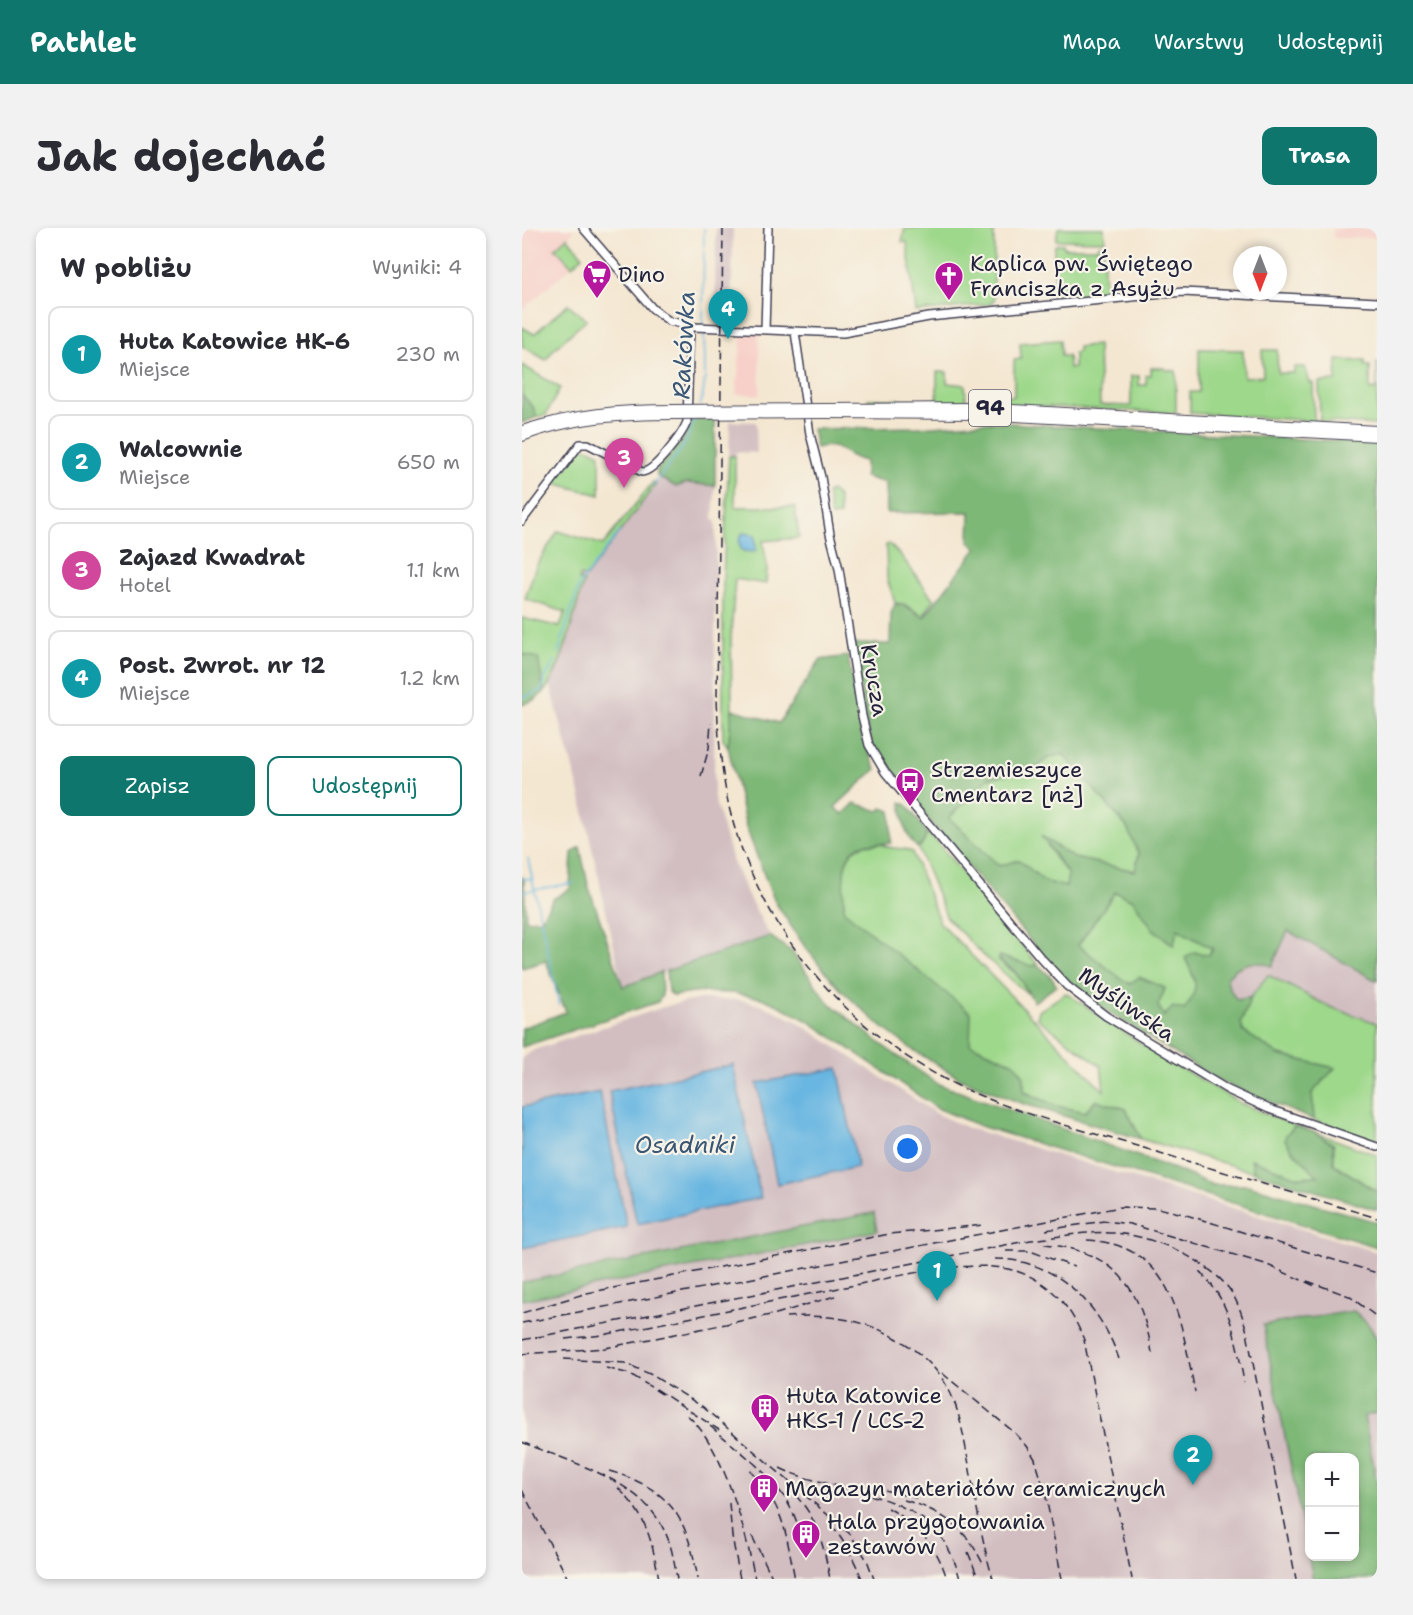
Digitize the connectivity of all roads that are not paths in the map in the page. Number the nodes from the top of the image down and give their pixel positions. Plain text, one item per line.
1 (583, 228) edge
2 (768, 228) edge
3 (1377, 302) edge
4 (694, 327) junction
5 (765, 330) junction
6 (795, 332) junction
7 (824, 411) junction
8 (675, 412) junction
9 (522, 430) edge
10 (1377, 430) edge
11 (522, 437) edge
12 (1377, 438) edge
13 (522, 520) edge
14 (892, 781) joint
15 (1377, 1147) edge

1 - 4 street
2 - 5 street
3 - 6 street
4 - 5 street
4 - 13 street
5 - 6 street
6 - 14 street, Krucza
7 - 8 main road, 94, bridge
7 - 10 main road, 94
7 - 12 main road, 94
8 - 9 main road, 94
8 - 11 main road, 94
14 - 15 street, Myśliwska

